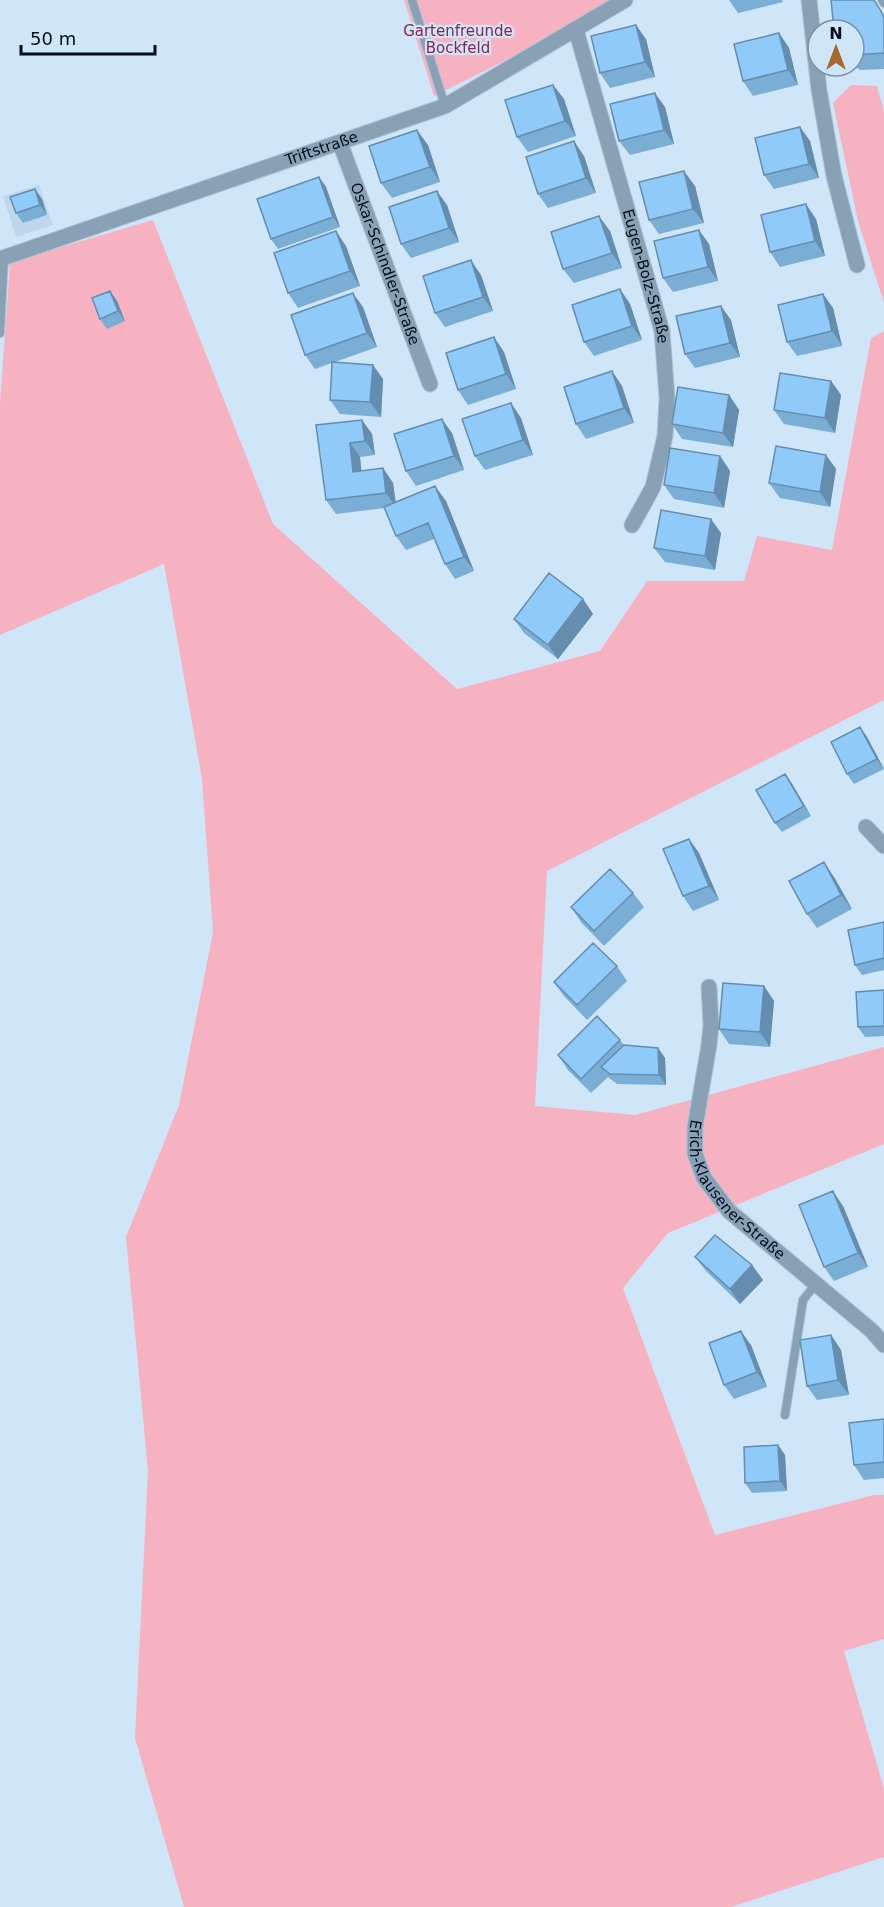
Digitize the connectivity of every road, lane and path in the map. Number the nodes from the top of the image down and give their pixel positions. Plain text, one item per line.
1 (412, 0) edge
2 (625, 0) edge
3 (809, 0) edge
4 (576, 30) junction
5 (445, 106) junction
6 (340, 143) junction
7 (2, 258) edge
8 (857, 266) dead end
9 (0, 333) edge
10 (430, 384) dead end
11 (632, 525) dead end
12 (866, 827) dead end
13 (884, 846) edge
14 (709, 987) dead end
15 (815, 1285) junction
16 (884, 1345) edge
17 (785, 1415) dead end

1 - 5 lane
2 - 4 street, Triftstraße
3 - 8 street
4 - 5 street, Triftstraße
4 - 11 street, Eugen-Bolz-Straße
5 - 6 street, Triftstraße
6 - 7 street, Triftstraße
6 - 10 street, Oskar-Schindler-Straße
7 - 9 lane
12 - 13 street
14 - 15 street, Erich-Klausener-Straße
15 - 16 street, Erich-Klausener-Straße
15 - 17 lane

